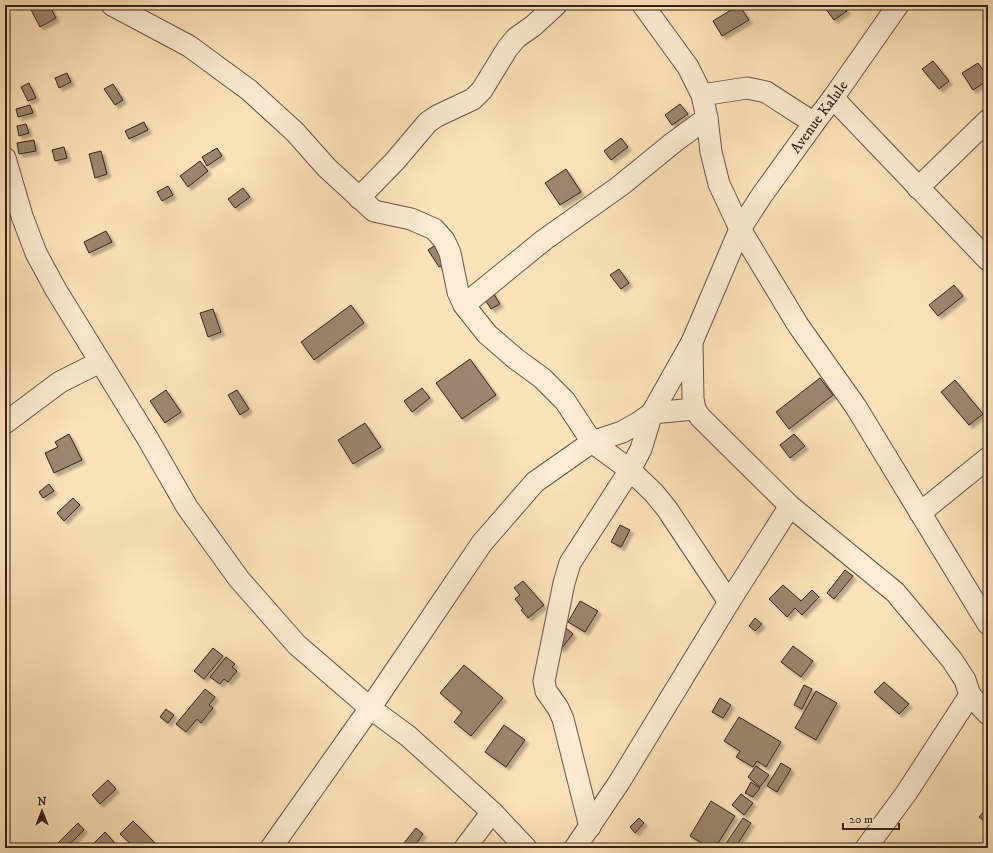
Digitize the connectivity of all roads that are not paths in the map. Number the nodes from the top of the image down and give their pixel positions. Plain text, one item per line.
1 (112, 5) edge
2 (556, 5) edge
3 (643, 5) edge
4 (898, 5) edge
5 (702, 95) junction
6 (833, 98) junction
7 (707, 118) junction
8 (988, 120) edge
9 (814, 123) junction
10 (5, 158) edge
11 (918, 188) junction
12 (359, 198) junction
13 (740, 229) junction
14 (988, 260) edge
15 (464, 305) junction
16 (692, 342) junction
17 (100, 362) junction
18 (695, 408) junction
19 (652, 414) junction
20 (5, 423) edge
21 (592, 442) junction
22 (988, 458) edge
23 (630, 470) junction
24 (790, 506) junction
25 (920, 513) junction
26 (729, 602) junction
27 (988, 624) edge
28 (970, 695) junction
29 (370, 708) junction
30 (988, 714) edge
31 (492, 812) junction
32 (590, 827) junction
33 (271, 848) edge
34 (466, 848) edge
35 (526, 848) edge
36 (575, 848) edge
37 (866, 848) edge

1 - 12 street
2 - 12 street
3 - 5 street
4 - 6 street, Avenue Kalule
5 - 7 street
5 - 9 street
6 - 9 street, Avenue Kalule
6 - 11 street
7 - 13 street
7 - 15 street
8 - 11 street
9 - 13 street, Avenue Kalule
10 - 17 street
11 - 14 street
12 - 15 street
13 - 16 street, Avenue Kalule
13 - 25 street
15 - 21 street
16 - 18 street
16 - 19 street, Avenue Kalule
17 - 20 street
17 - 29 street
18 - 19 street
18 - 24 street
19 - 21 street
19 - 23 street, Avenue Kalule
21 - 23 street
21 - 29 street
22 - 25 street
23 - 26 street
23 - 32 street, Avenue Kalule
24 - 26 street
24 - 28 street
25 - 27 street
26 - 32 street
28 - 30 street
28 - 37 street
29 - 31 street
29 - 33 street
31 - 34 street
31 - 35 street
32 - 36 street

